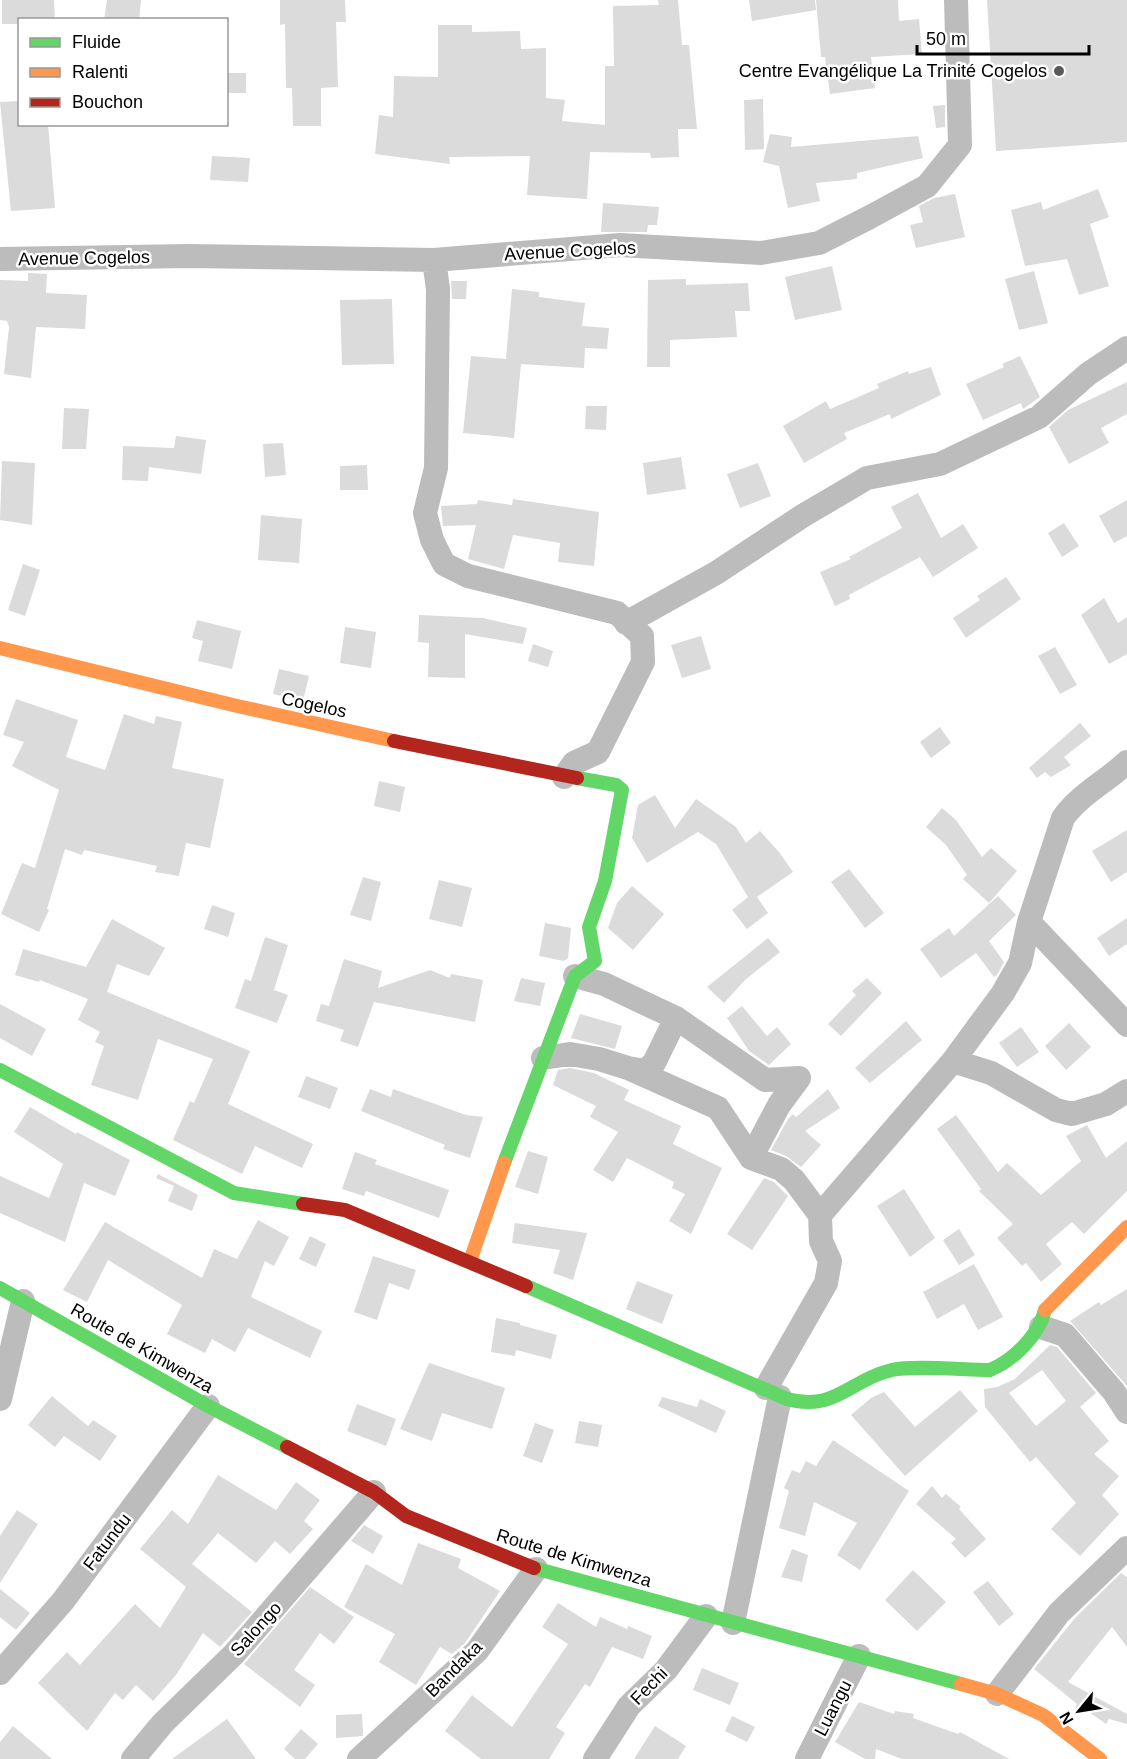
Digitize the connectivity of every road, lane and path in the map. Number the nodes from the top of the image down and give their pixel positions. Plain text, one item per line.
1 (956, 0) edge
2 (0, 259) edge
3 (434, 261) junction
4 (1127, 348) edge
5 (626, 623) junction
6 (0, 648) edge
7 (1127, 762) edge
8 (564, 777) junction
9 (1029, 922) junction
10 (575, 976) junction
11 (676, 1018) junction
12 (1127, 1024) edge
13 (543, 1058) junction
14 (953, 1061) junction
15 (628, 1068) junction
16 (0, 1070) edge
17 (1127, 1091) edge
18 (751, 1158) junction
19 (820, 1215) junction
20 (1127, 1227) edge
21 (470, 1261) junction
22 (0, 1287) edge
23 (23, 1301) junction
24 (1041, 1327) junction
25 (773, 1393) junction
26 (0, 1399) edge
27 (208, 1406) junction
28 (1127, 1412) edge
29 (374, 1492) junction
30 (1127, 1548) edge
31 (536, 1569) junction
32 (706, 1616) junction
33 (733, 1623) junction
34 (859, 1656) junction
35 (0, 1673) edge
36 (997, 1694) junction
37 (133, 1759) edge
38 (359, 1759) edge
39 (595, 1759) edge
40 (807, 1759) edge
41 (1100, 1759) edge

1 - 3 street, Avenue Cogelos
2 - 3 street, Avenue Cogelos
3 - 5 street
4 - 5 street
5 - 8 street
6 - 8 street, Cogelos
7 - 9 street
8 - 10 street, Cogelos
9 - 12 street
9 - 14 street
10 - 11 street
10 - 13 street
11 - 15 street
11 - 18 street
13 - 15 street
13 - 21 street
14 - 17 street
14 - 19 street
15 - 18 street
16 - 21 street
18 - 19 street
19 - 25 street
20 - 24 street
21 - 25 street
22 - 23 street, Route de Kimwenza
23 - 26 street
23 - 27 street, Route de Kimwenza
24 - 25 street
24 - 28 street
25 - 33 street
27 - 29 street, Route de Kimwenza
27 - 35 street, Fatundu
29 - 31 street, Route de Kimwenza
29 - 37 street, Salongo
30 - 36 street
31 - 32 street, Route de Kimwenza
31 - 38 street, Bandaka
32 - 33 street, Route de Kimwenza
32 - 39 street, Fechi
33 - 34 street, Route de Kimwenza
34 - 36 street, Route de Kimwenza
34 - 40 street, Luangu
36 - 41 street, Route de Kimwenza

